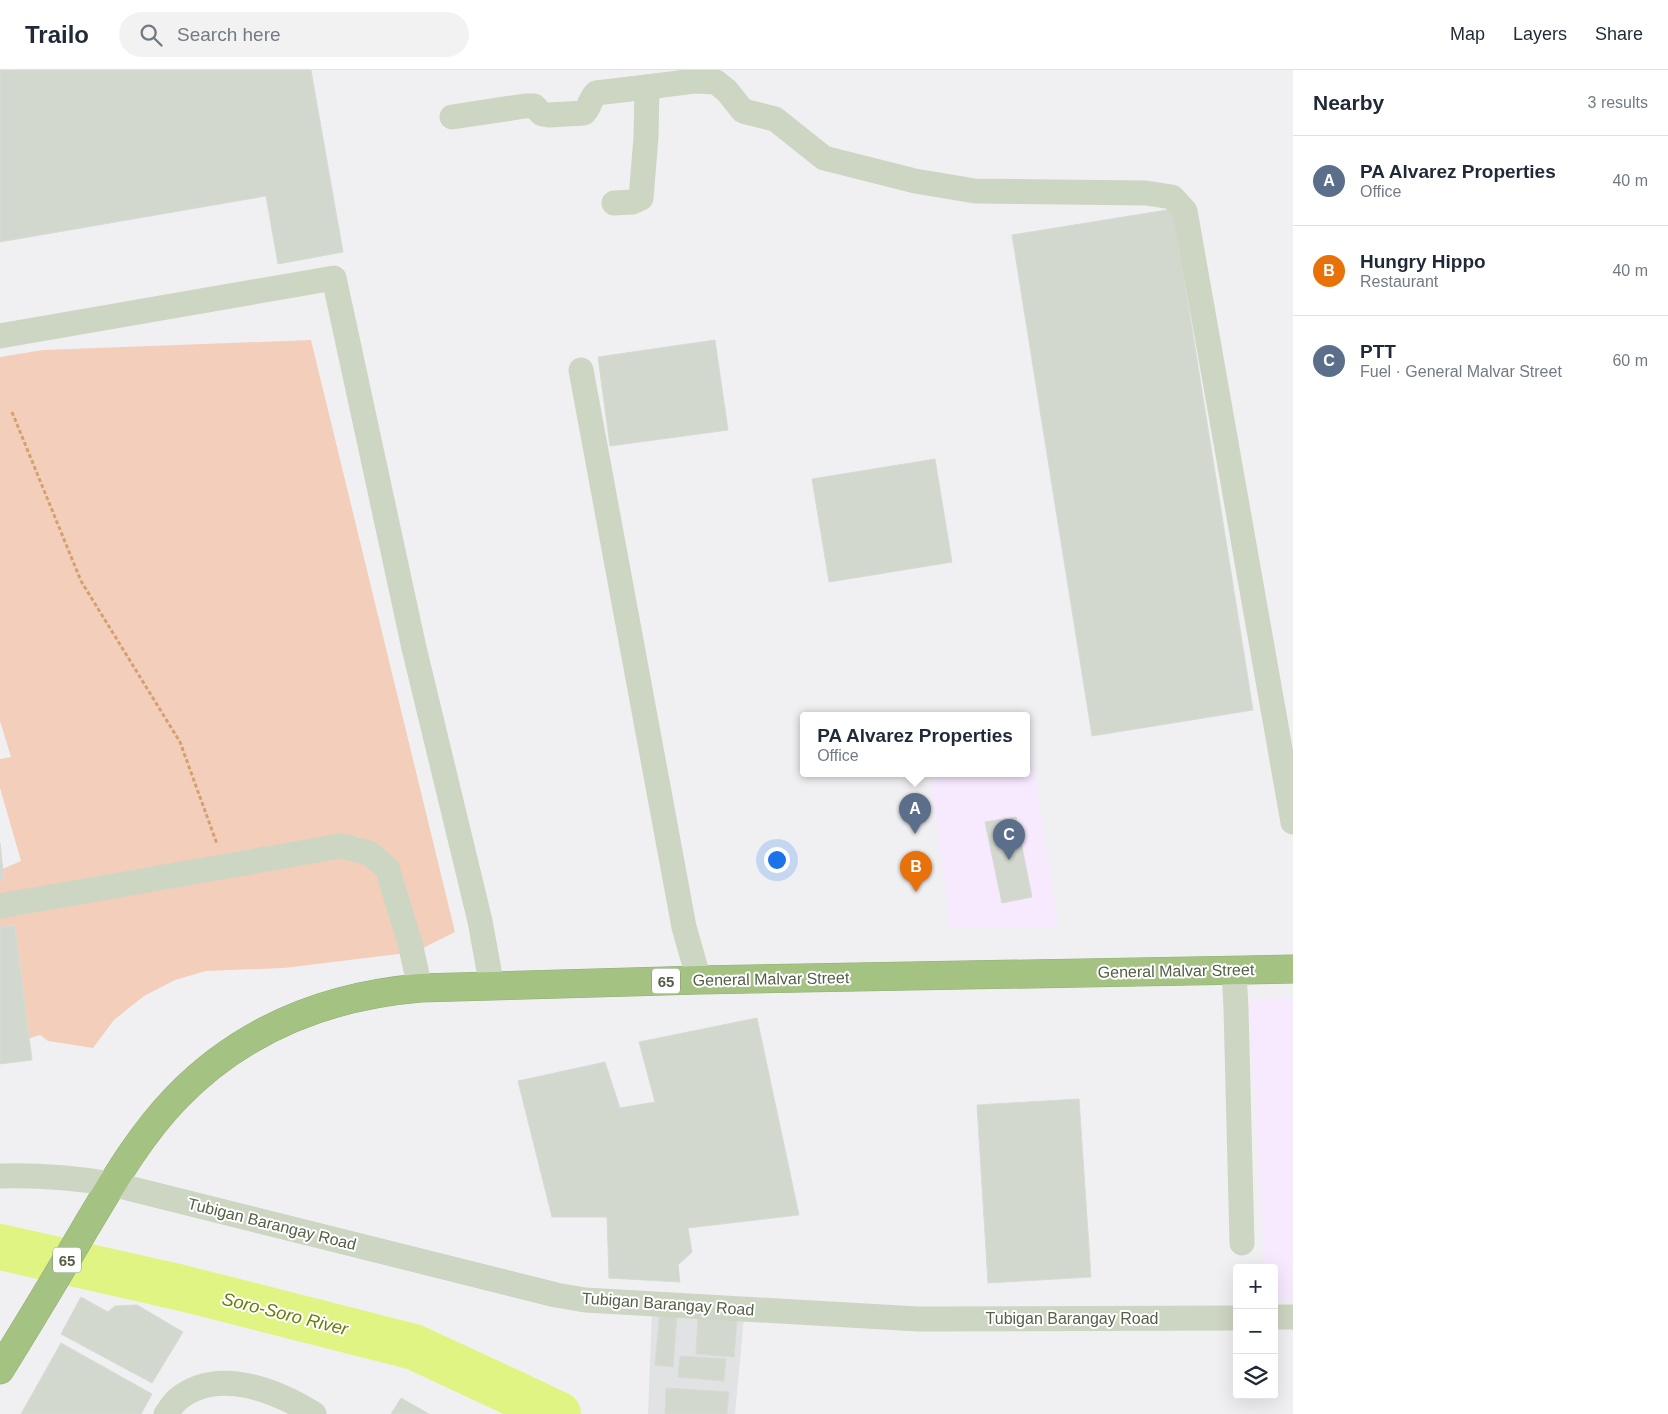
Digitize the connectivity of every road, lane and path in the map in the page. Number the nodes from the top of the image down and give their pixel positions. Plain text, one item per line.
1 (647, 87) junction
2 (452, 117) dead end
3 (614, 202) dead end
4 (0, 336) edge
5 (581, 370) dead end
6 (12, 412) dead end
7 (1293, 822) edge
8 (226, 867) junction
9 (0, 906) edge
10 (1293, 969) edge
11 (1234, 970) junction
12 (699, 980) junction
13 (492, 987) junction
14 (420, 988) junction
15 (0, 1176) edge
16 (112, 1184) junction
17 (1242, 1243) dead end
18 (1233, 1318) edge
19 (1278, 1318) edge
20 (1293, 1318) edge
21 (0, 1370) edge
22 (166, 1414) edge
23 (314, 1414) edge

1 - 2 street
1 - 3 street
1 - 7 street
4 - 13 street
5 - 12 street
6 - 8 path
8 - 9 street
8 - 14 street
10 - 11 highway, General Malvar Street / 65
11 - 12 highway, General Malvar Street / 65
11 - 17 street
12 - 13 highway, General Malvar Street / 65
13 - 14 highway, General Malvar Street / 65
14 - 16 highway, General Malvar Street / 65
15 - 16 street, Tubigan Barangay Road
16 - 18 street, Tubigan Barangay Road
16 - 21 highway, 65
19 - 20 street
22 - 23 street

